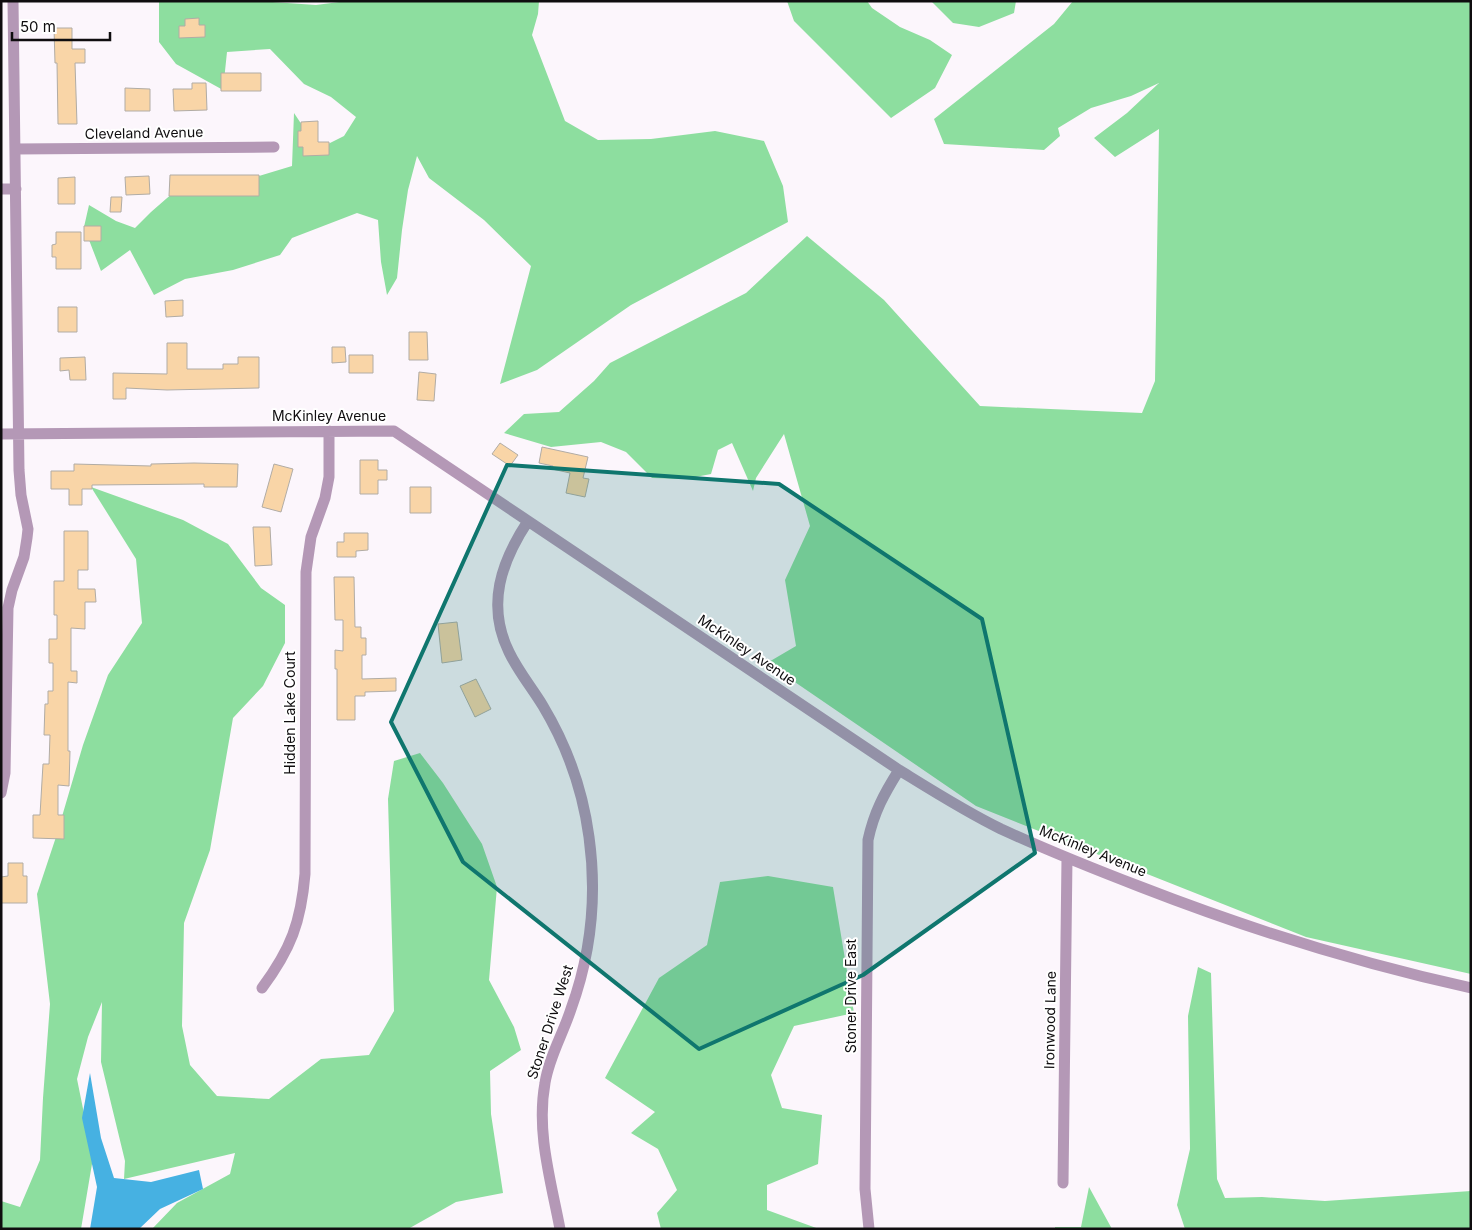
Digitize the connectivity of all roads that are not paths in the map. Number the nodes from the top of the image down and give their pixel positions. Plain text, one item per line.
1 (13, 1) edge
2 (274, 147) dead end
3 (15, 149) junction
4 (1, 189) edge
5 (16, 189) junction
6 (329, 431) junction
7 (1, 434) edge
8 (19, 434) junction
9 (528, 521) junction
10 (900, 770) junction
11 (1, 793) edge
12 (1067, 858) junction
13 (262, 988) dead end
14 (1471, 988) edge
15 (1063, 1183) dead end
16 (560, 1229) edge
17 (869, 1229) edge

1 - 3 street
2 - 3 street, Cleveland Avenue
3 - 5 street
4 - 5 street
5 - 8 street
6 - 8 street, McKinley Avenue
6 - 9 street, McKinley Avenue
6 - 13 street, Hidden Lake Court
7 - 8 street, McKinley Avenue
8 - 11 street
9 - 10 street, McKinley Avenue
9 - 16 street, Stoner Drive West
10 - 12 street, McKinley Avenue
10 - 17 street, Stoner Drive East
12 - 14 street, McKinley Avenue
12 - 15 street, Ironwood Lane

